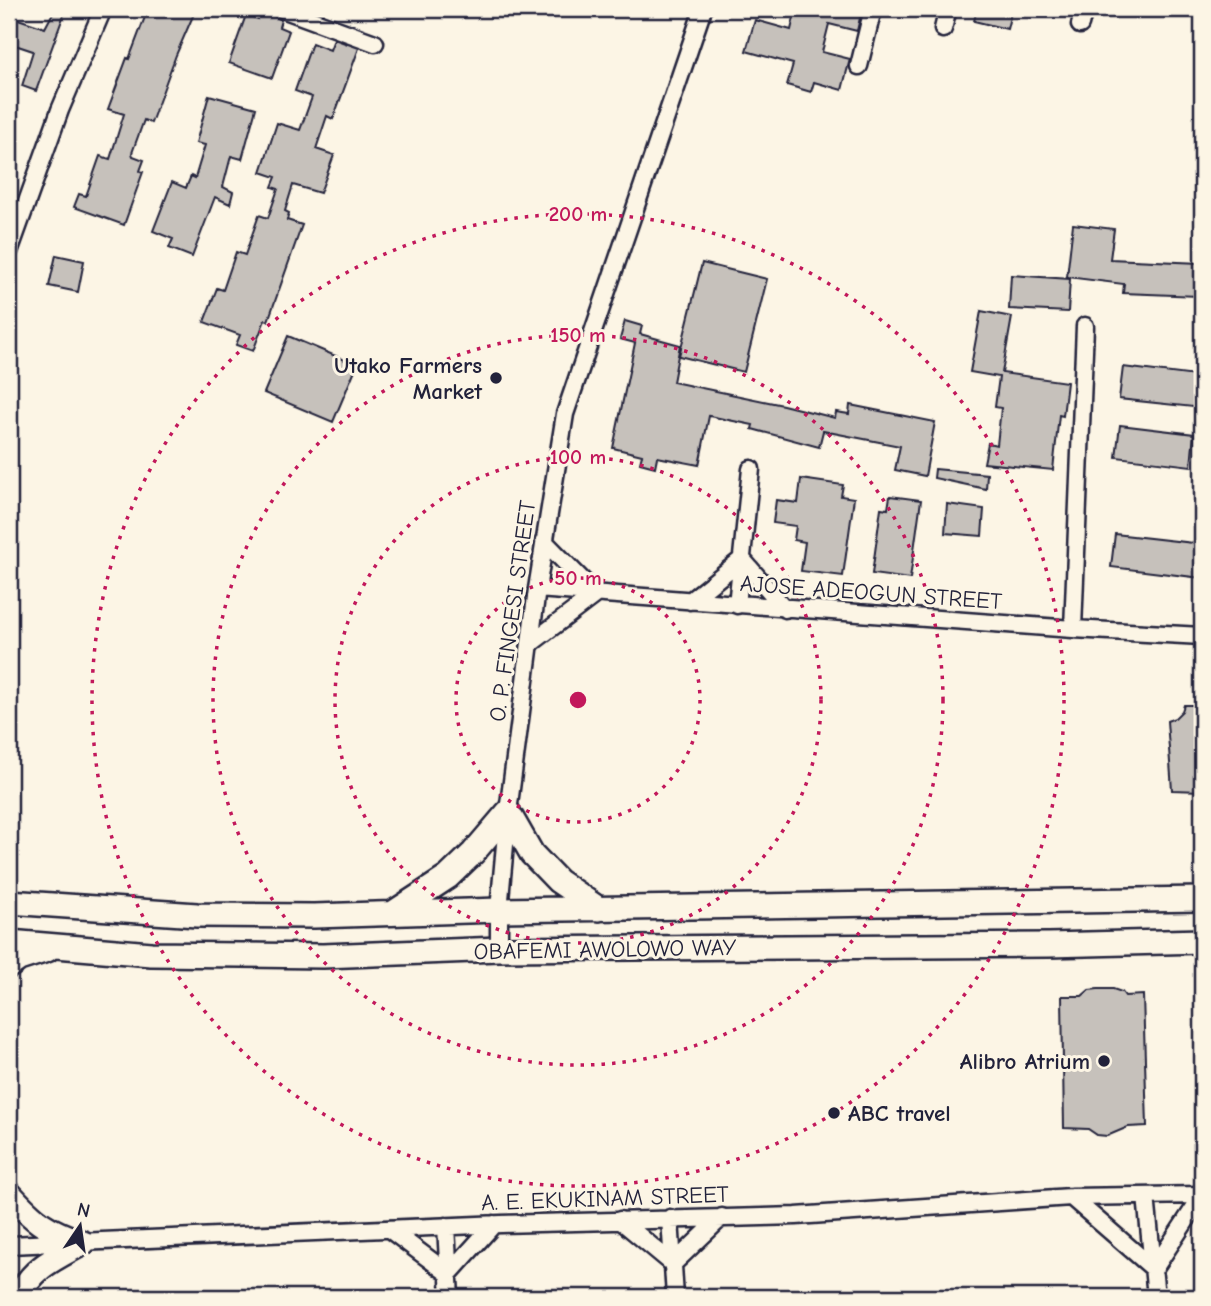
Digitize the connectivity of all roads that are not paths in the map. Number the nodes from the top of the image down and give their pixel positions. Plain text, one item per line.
1 (103, 9) edge
2 (282, 9) edge
3 (703, 9) edge
4 (873, 9) edge
5 (948, 9) edge
6 (1084, 9) edge
7 (1080, 25) dead end
8 (943, 29) dead end
9 (375, 43) dead end
10 (859, 66) dead end
11 (9, 252) edge
12 (1085, 326) dead end
13 (751, 470) dead end
14 (544, 541) junction
15 (742, 559) junction
16 (537, 589) junction
17 (596, 594) junction
18 (691, 601) junction
19 (737, 605) junction
20 (785, 609) junction
21 (1073, 629) junction
22 (1202, 636) edge
23 (530, 644) junction
24 (508, 812) junction
25 (1202, 899) edge
26 (9, 902) edge
27 (599, 909) junction
28 (499, 910) junction
29 (393, 913) junction
30 (1202, 941) edge
31 (9, 943) edge
32 (55, 947) junction
33 (499, 949) junction
34 (9, 966) edge
35 (9, 1193) edge
36 (1146, 1196) junction
37 (1202, 1196) edge
38 (1071, 1197) junction
39 (722, 1217) junction
40 (670, 1218) junction
41 (620, 1220) junction
42 (494, 1224) junction
43 (446, 1226) junction
44 (389, 1229) junction
45 (83, 1243) junction
46 (9, 1245) edge
47 (673, 1264) junction
48 (1154, 1269) junction
49 (449, 1274) junction
50 (19, 1297) edge
51 (450, 1297) edge
52 (675, 1297) edge
53 (1156, 1297) edge

1 - 11 street
2 - 9 street
3 - 14 street, O. P. FINGESI STREET
4 - 10 street
5 - 8 street
6 - 7 street
12 - 21 street
13 - 15 street
14 - 16 street, O. P. FINGESI STREET
14 - 17 street
15 - 18 street
15 - 19 street
15 - 20 street
16 - 17 street, AJOSE ADEOGUN STREET
16 - 23 street, O. P. FINGESI STREET
17 - 18 street, AJOSE ADEOGUN STREET
17 - 23 street
18 - 19 street, AJOSE ADEOGUN STREET
19 - 20 street, AJOSE ADEOGUN STREET
20 - 21 street, AJOSE ADEOGUN STREET
21 - 22 street, AJOSE ADEOGUN STREET
23 - 24 street, O. P. FINGESI STREET
24 - 27 main road
24 - 28 street, O. P. FINGESI STREET
24 - 29 main road
25 - 27 main road, OBAFEMI AWOLOWO WAY
26 - 29 main road, OBAFEMI AWOLOWO WAY
27 - 28 main road, OBAFEMI AWOLOWO WAY
28 - 29 main road, OBAFEMI AWOLOWO WAY
28 - 33 street, O. P. FINGESI STREET
30 - 33 main road, OBAFEMI AWOLOWO WAY
31 - 32 main road, OBAFEMI AWOLOWO WAY
32 - 33 main road, OBAFEMI AWOLOWO WAY
32 - 34 main road
35 - 45 main road
36 - 37 street, A. E. EKUKINAM STREET
36 - 38 street, A. E. EKUKINAM STREET
36 - 48 street
37 - 48 street
38 - 39 street, A. E. EKUKINAM STREET
38 - 48 street
39 - 40 street, A. E. EKUKINAM STREET
39 - 47 street
40 - 41 street, A. E. EKUKINAM STREET
40 - 47 street
41 - 42 street, A. E. EKUKINAM STREET
41 - 47 street
42 - 43 street, A. E. EKUKINAM STREET
42 - 49 street
43 - 44 street, A. E. EKUKINAM STREET
43 - 49 street
44 - 45 street, A. E. EKUKINAM STREET
44 - 49 street
45 - 46 street, A. E. EKUKINAM STREET
45 - 50 main road
47 - 52 street
48 - 53 street
49 - 51 street

